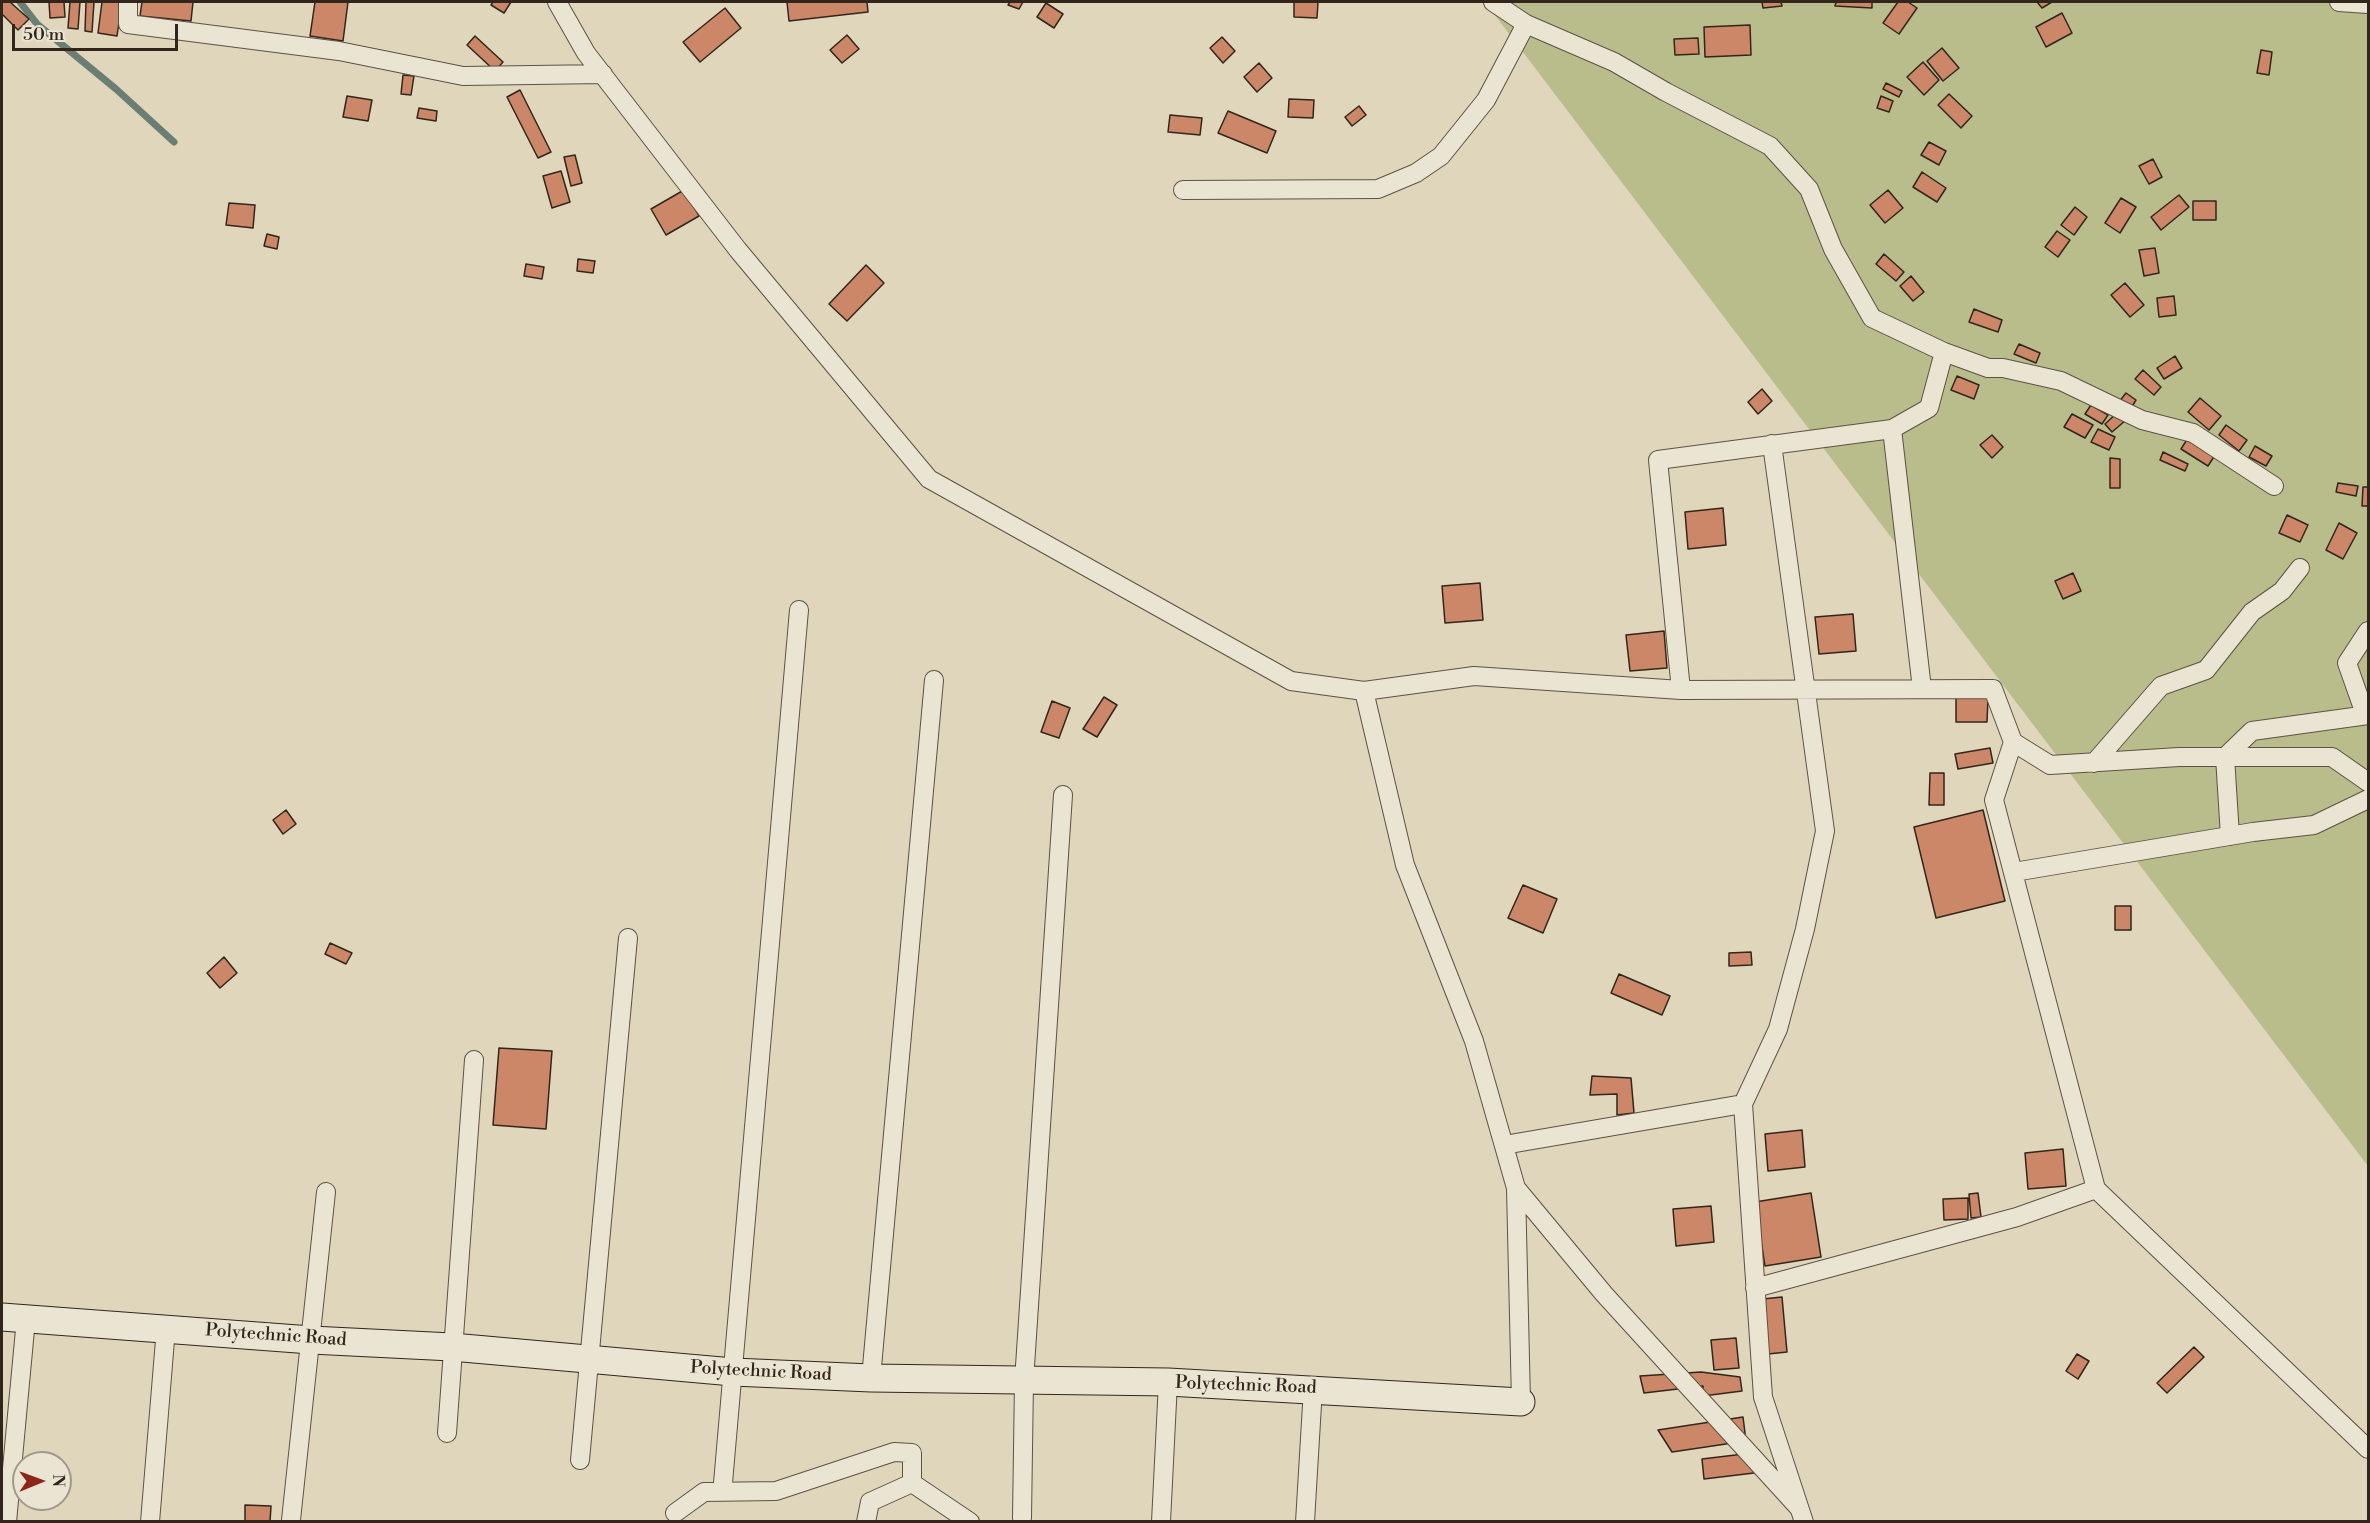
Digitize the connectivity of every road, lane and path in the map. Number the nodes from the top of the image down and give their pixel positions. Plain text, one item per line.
1 (128, 2) edge
2 (556, 2) edge
3 (1493, 2) edge
4 (2339, 2) edge
5 (2368, 4) edge
6 (1526, 24) junction
7 (603, 74) junction
8 (1183, 190) dead end
9 (1944, 352) junction
10 (1892, 429) junction
11 (1772, 444) junction
12 (2274, 486) dead end
13 (2300, 568) dead end
14 (800, 610) dead end
15 (2368, 631) edge
16 (933, 681) dead end
17 (1922, 689) junction
18 (1364, 690) junction
19 (1681, 690) junction
20 (1805, 691) junction
21 (2367, 714) edge
22 (2013, 742) junction
23 (2225, 757) junction
24 (2094, 763) junction
25 (2368, 782) edge
26 (1063, 795) dead end
27 (2368, 799) edge
28 (2229, 836) junction
29 (2014, 872) junction
30 (628, 938) dead end
31 (474, 1060) dead end
32 (1743, 1104) junction
33 (1504, 1145) junction
34 (1516, 1188) junction
35 (2096, 1189) junction
36 (326, 1192) dead end
37 (1755, 1288) junction
38 (14, 1318) edge
39 (166, 1328) junction
40 (311, 1340) junction
41 (452, 1347) junction
42 (588, 1360) junction
43 (733, 1372) junction
44 (871, 1378) junction
45 (1024, 1382) junction
46 (1168, 1382) junction
47 (1313, 1388) junction
48 (1521, 1402) joint
49 (447, 1433) dead end
50 (2368, 1449) edge
51 (580, 1460) dead end
52 (723, 1483) dead end
53 (912, 1483) junction
54 (675, 1513) dead end
55 (1802, 1515) edge
56 (1023, 1518) dead end
57 (7, 1521) edge
58 (150, 1521) edge
59 (291, 1521) edge
60 (866, 1521) edge
61 (970, 1521) edge
62 (1161, 1521) edge
63 (1305, 1521) edge

1 - 7 street
2 - 7 street
3 - 6 street
4 - 5 street
6 - 8 street
6 - 9 street
7 - 18 street
9 - 10 street
9 - 12 street
10 - 11 street
10 - 17 street
11 - 19 street
11 - 20 street
13 - 24 street
14 - 43 street
15 - 21 street
16 - 44 street
17 - 20 street
17 - 22 street
18 - 19 street
18 - 33 street
19 - 20 street
20 - 32 street
21 - 23 street
22 - 24 street
22 - 29 street
23 - 24 street
23 - 25 street
23 - 28 street
26 - 45 street
27 - 28 street
28 - 29 street
29 - 35 street
30 - 42 street
31 - 41 street
32 - 33 street
32 - 37 street
33 - 34 street
34 - 48 street
34 - 55 street
35 - 37 street
35 - 50 street
36 - 40 street
37 - 55 street
38 - 39 street, Polytechnic Road
38 - 57 street
39 - 40 street, Polytechnic Road
39 - 58 street
40 - 41 street, Polytechnic Road
40 - 59 street
41 - 42 street, Polytechnic Road
41 - 49 street
42 - 43 street, Polytechnic Road
42 - 51 street
43 - 44 street, Polytechnic Road
43 - 52 street
44 - 45 street, Polytechnic Road
45 - 46 street, Polytechnic Road
45 - 56 street
46 - 47 street, Polytechnic Road
46 - 62 street
47 - 48 street, Polytechnic Road
47 - 63 street
53 - 54 street
53 - 60 street
53 - 61 street

